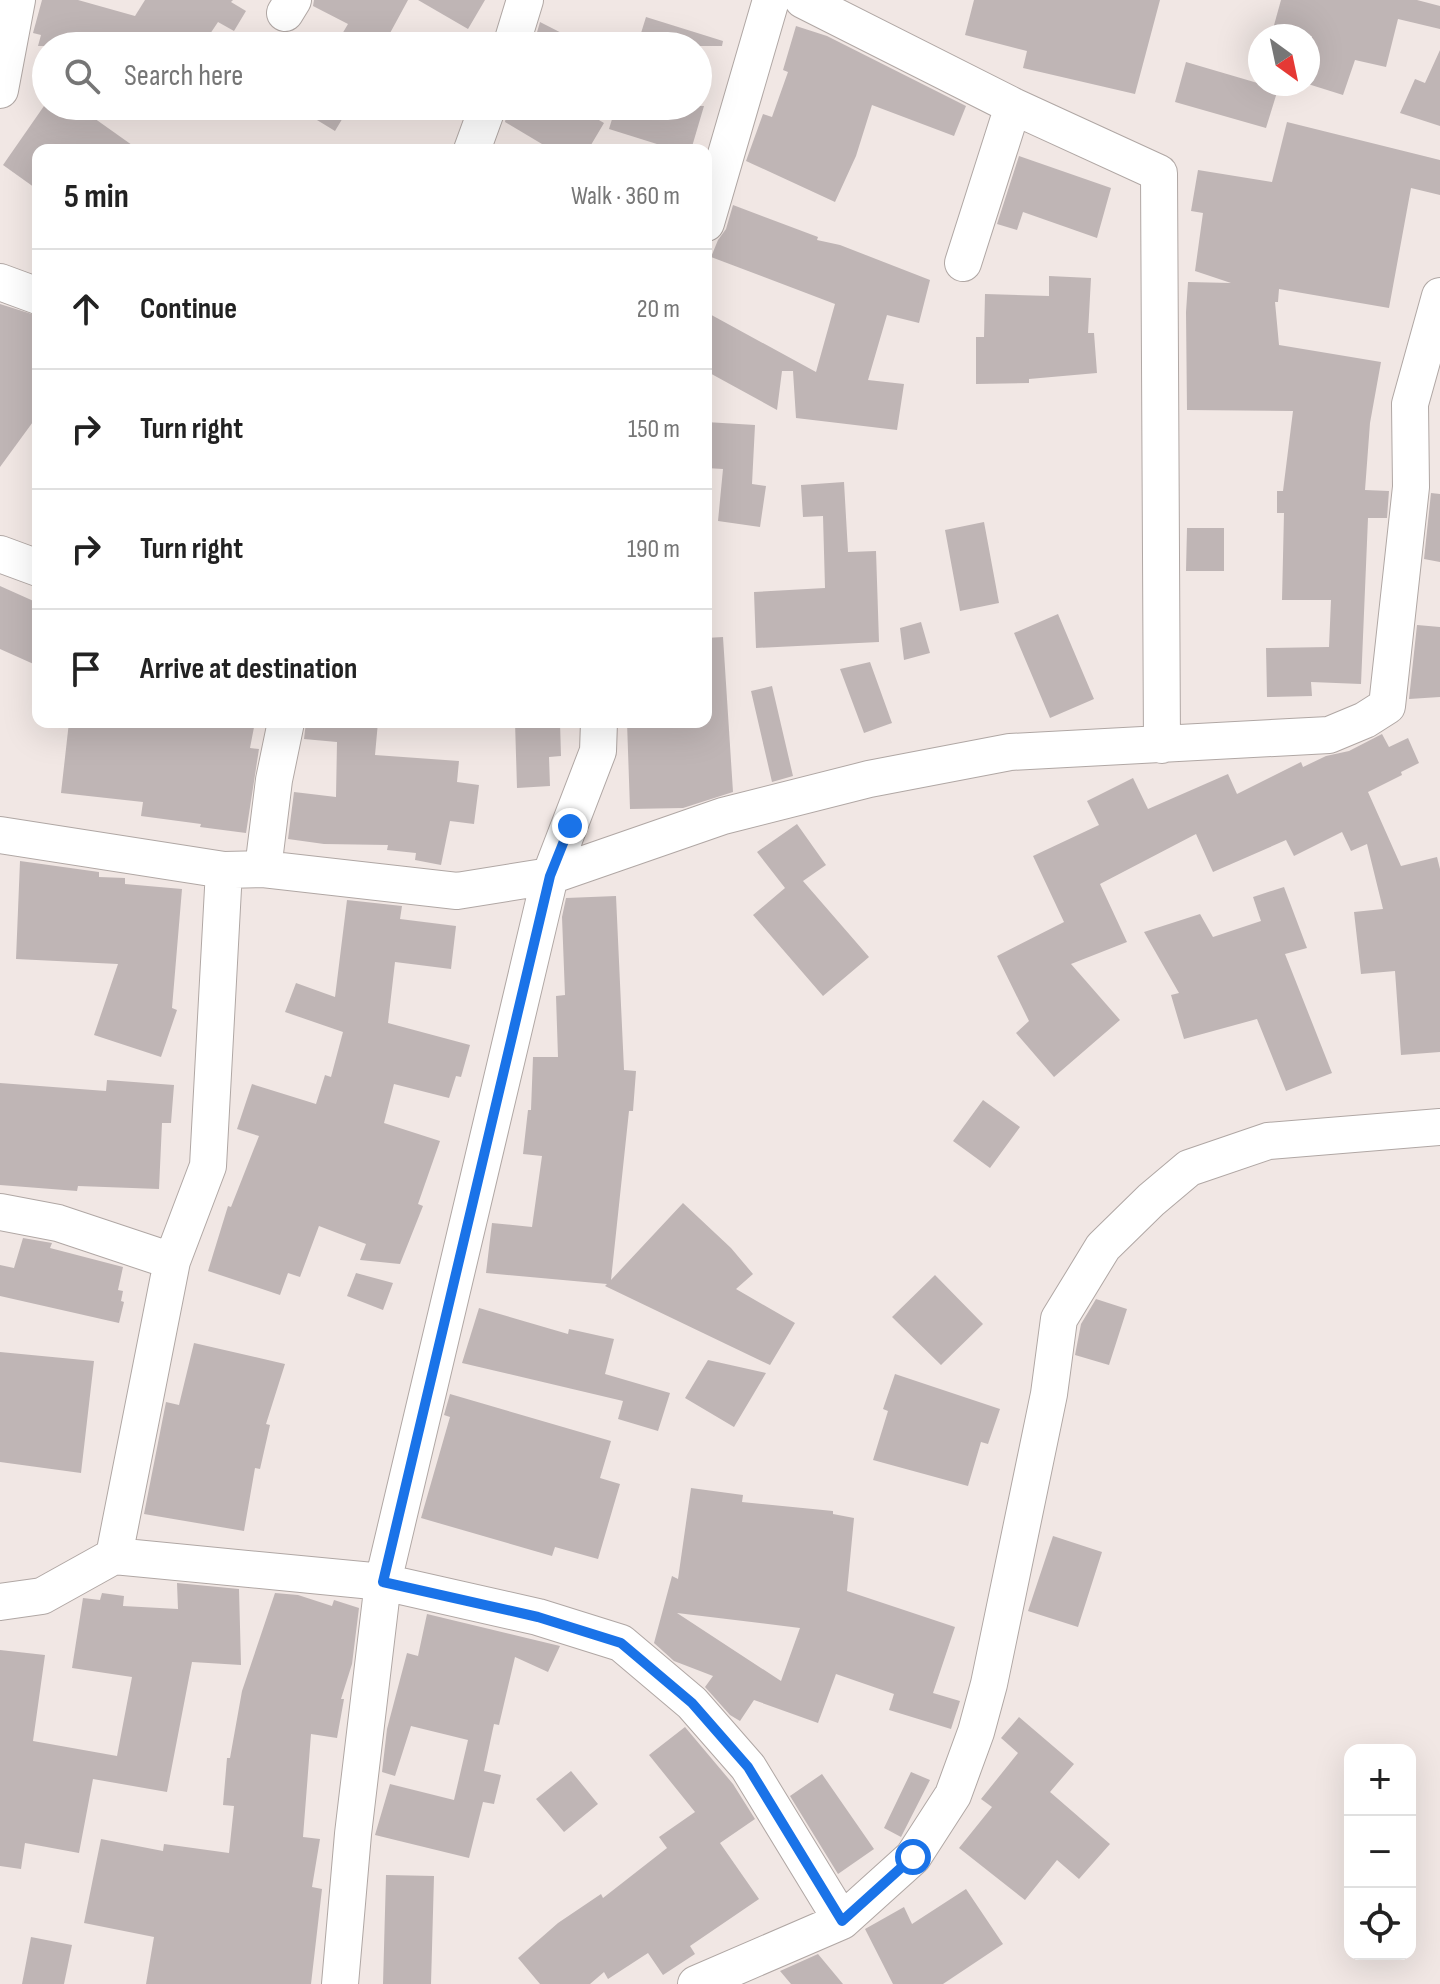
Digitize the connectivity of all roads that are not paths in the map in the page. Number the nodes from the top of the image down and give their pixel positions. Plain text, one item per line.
1 (17, 0) edge
2 (525, 0) edge
3 (771, 0) edge
4 (803, 0) edge
5 (515, 32) edge
6 (0, 90) edge
7 (1013, 106) junction
8 (483, 120) edge
9 (474, 144) edge
10 (712, 202) edge
11 (963, 263) dead end
12 (0, 282) edge
13 (32, 294) edge
14 (1440, 296) edge
15 (0, 554) edge
16 (32, 566) edge
17 (285, 728) edge
18 (599, 728) edge
19 (1162, 745) junction
20 (0, 835) edge
21 (263, 869) junction
22 (224, 870) junction
23 (550, 876) junction
24 (1440, 1127) edge
25 (0, 1212) edge
26 (172, 1261) junction
27 (114, 1556) junction
28 (383, 1582) junction
29 (0, 1602) edge
30 (842, 1921) junction
31 (340, 1984) edge
32 (696, 1984) edge

1 - 6 street
2 - 5 street
3 - 10 street
4 - 7 street
7 - 11 street
7 - 19 street
8 - 9 street
12 - 13 street
14 - 19 street
15 - 16 street
17 - 21 street
18 - 23 street
19 - 23 street
20 - 22 street
21 - 22 street
21 - 23 street
22 - 26 street
23 - 28 street
24 - 30 street
25 - 26 street
26 - 27 street
27 - 28 street
27 - 29 street
28 - 30 street
28 - 31 street
30 - 32 street

